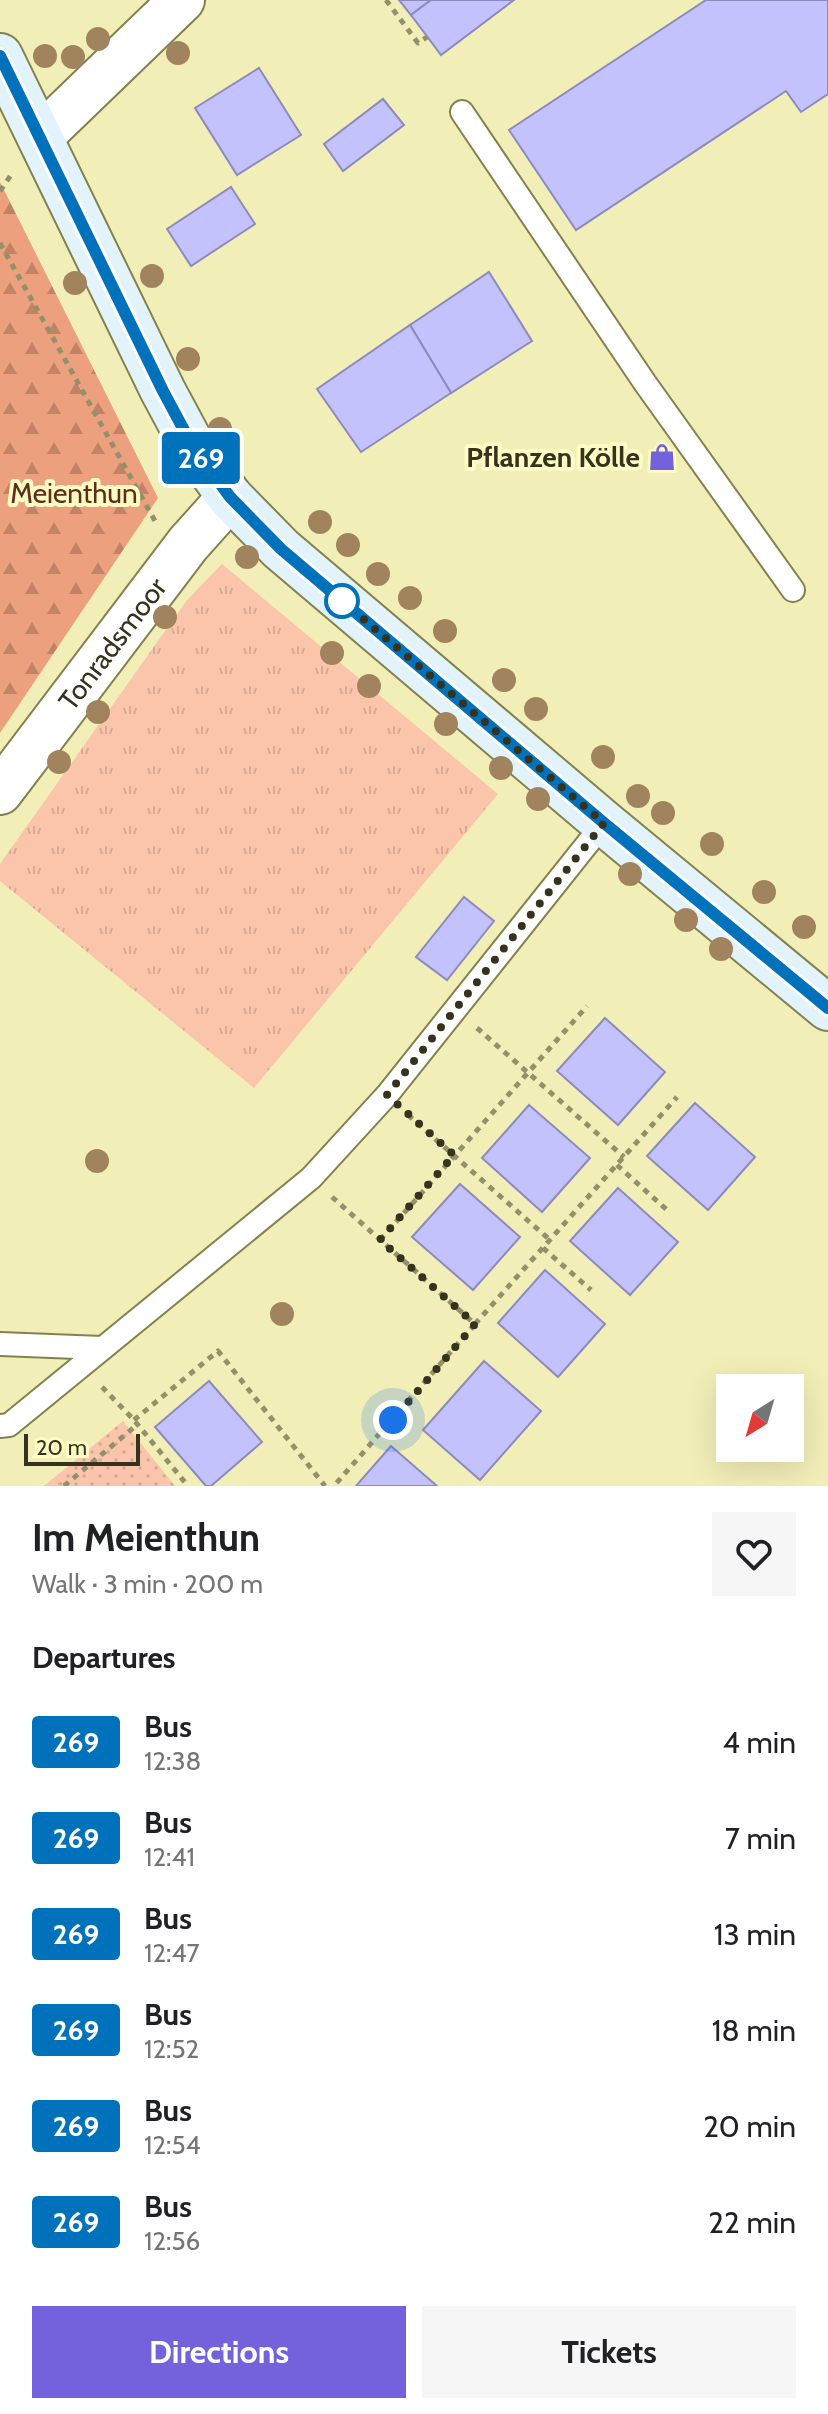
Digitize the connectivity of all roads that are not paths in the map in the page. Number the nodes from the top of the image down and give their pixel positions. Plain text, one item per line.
1 (182, 0) edge
2 (0, 56) edge
3 (462, 112) dead end
4 (40, 137) junction
5 (230, 497) junction
6 (793, 590) dead end
7 (0, 792) edge
8 (604, 823) junction
9 (828, 1008) edge
10 (0, 1344) edge
11 (102, 1348) junction
12 (0, 1426) edge

1 - 4 street
2 - 4 main road
3 - 6 lane
4 - 5 main road
5 - 7 street, Tonradsmoor
5 - 8 main road
8 - 9 main road
8 - 11 lane
10 - 11 lane
11 - 12 lane

